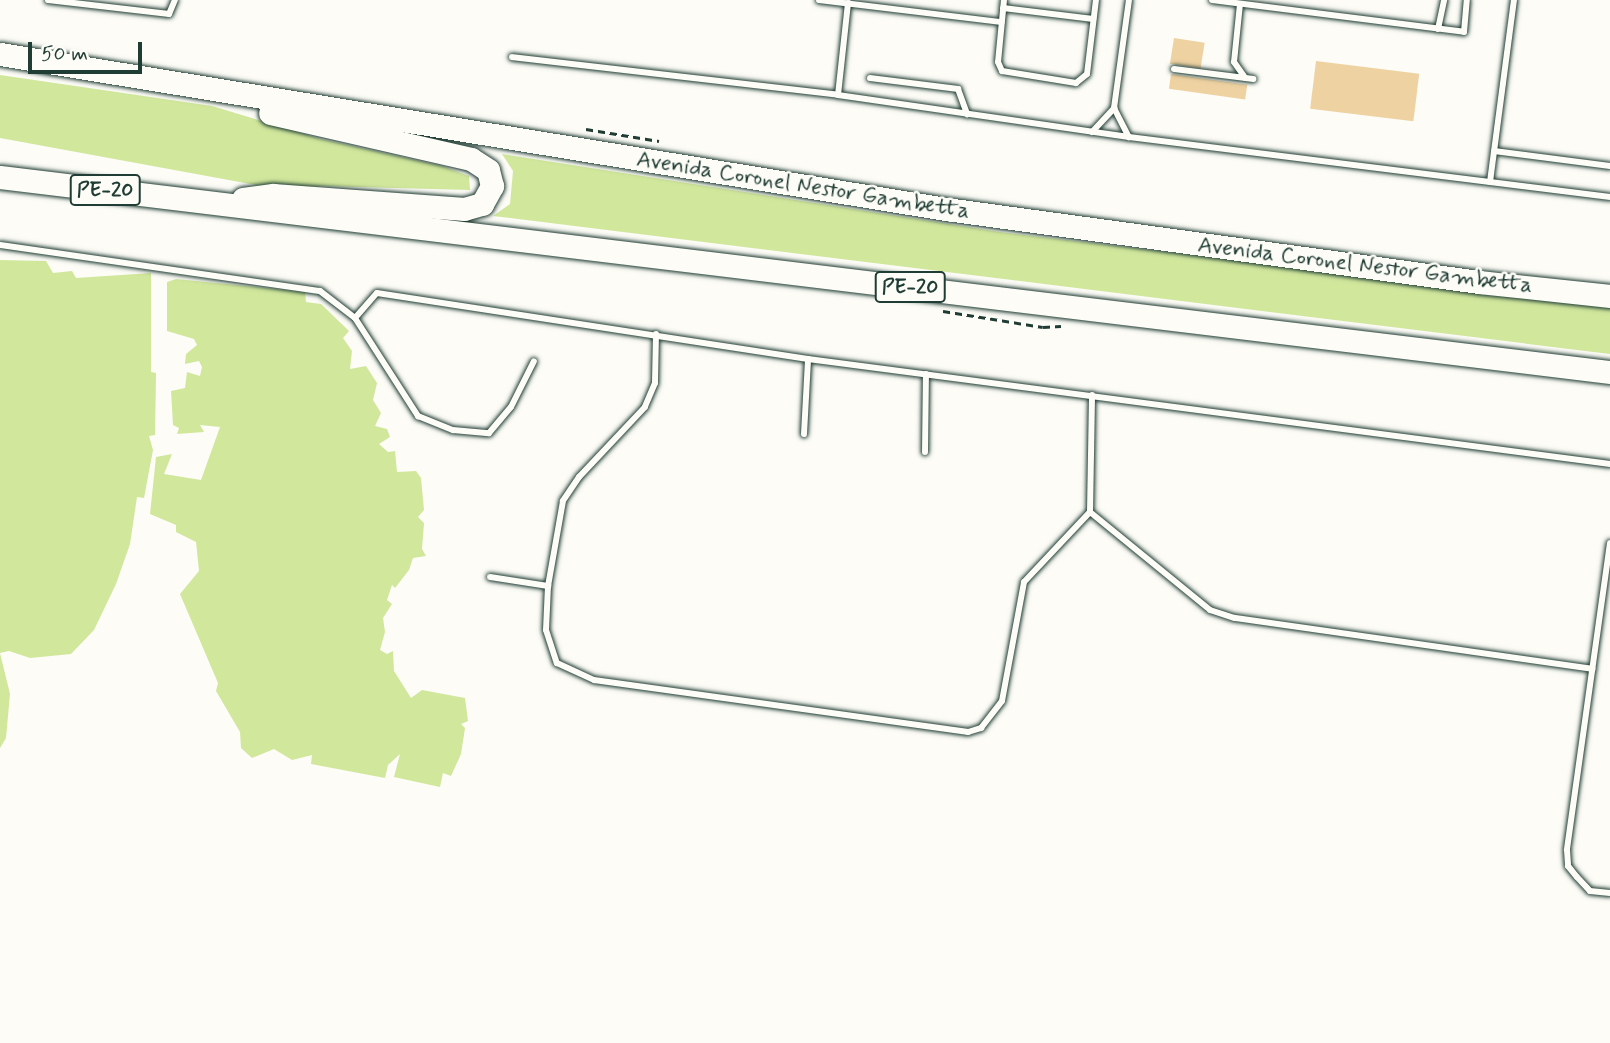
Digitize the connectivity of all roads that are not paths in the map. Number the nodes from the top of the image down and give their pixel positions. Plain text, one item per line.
1 (48, 0) edge
2 (175, 0) edge
3 (819, 0) edge
4 (1096, 0) edge
5 (1129, 0) edge
6 (1212, 0) edge
7 (1444, 0) edge
8 (1467, 0) edge
9 (1514, 0) edge
10 (848, 3) junction
11 (891, 4) edge
12 (1004, 4) edge
13 (1240, 4) junction
14 (1093, 19) junction
15 (1002, 22) junction
16 (1438, 29) junction
17 (7, 55) edge
18 (512, 57) dead end
19 (1234, 62) junction
20 (1174, 69) dead end
21 (1219, 75) junction
22 (870, 78) dead end
23 (236, 95) junction
24 (838, 95) junction
25 (1114, 108) junction
26 (967, 114) junction
27 (1092, 132) junction
28 (1129, 137) junction
29 (1494, 151) junction
30 (1610, 166) edge
31 (0, 169) edge
32 (0, 177) edge
33 (29, 181) junction
34 (1490, 182) junction
35 (1610, 197) edge
36 (210, 203) junction
37 (0, 245) edge
38 (1610, 296) edge
39 (355, 318) junction
40 (656, 334) junction
41 (808, 359) junction
42 (534, 361) dead end
43 (1610, 372) edge
44 (926, 374) junction
45 (1092, 395) junction
46 (804, 433) dead end
47 (925, 452) dead end
48 (1610, 464) edge
49 (1090, 512) junction
50 (1610, 543) edge
51 (490, 576) dead end
52 (548, 586) junction
53 (1592, 669) junction
54 (1610, 893) edge

1 - 2 lane
3 - 10 lane
4 - 14 lane
5 - 25 lane
6 - 13 lane
7 - 16 lane
8 - 16 lane
9 - 29 lane
10 - 11 lane
10 - 24 lane
11 - 15 lane
12 - 14 lane
12 - 15 lane
13 - 16 lane
13 - 19 lane
14 - 15 lane
17 - 23 highway, Avenida Coronel Nestor Gambetta
18 - 24 lane
19 - 21 lane
19 - 21 lane
20 - 21 lane
22 - 26 lane
23 - 36 highway
23 - 38 highway, Avenida Coronel Nestor Gambetta
24 - 26 lane
25 - 27 lane
25 - 28 lane
26 - 27 lane
27 - 28 lane
28 - 34 lane
29 - 30 lane
29 - 34 lane
31 - 33 highway
32 - 33 highway, PE-20
33 - 36 highway, PE-20
34 - 35 lane
36 - 43 highway, PE-20
37 - 39 lane
39 - 40 lane
39 - 42 lane
40 - 41 lane
40 - 52 lane
41 - 44 lane
41 - 46 lane
44 - 45 lane
44 - 47 lane
45 - 48 lane
45 - 49 lane
49 - 52 lane
49 - 53 lane
50 - 53 lane
51 - 52 lane
53 - 54 lane

